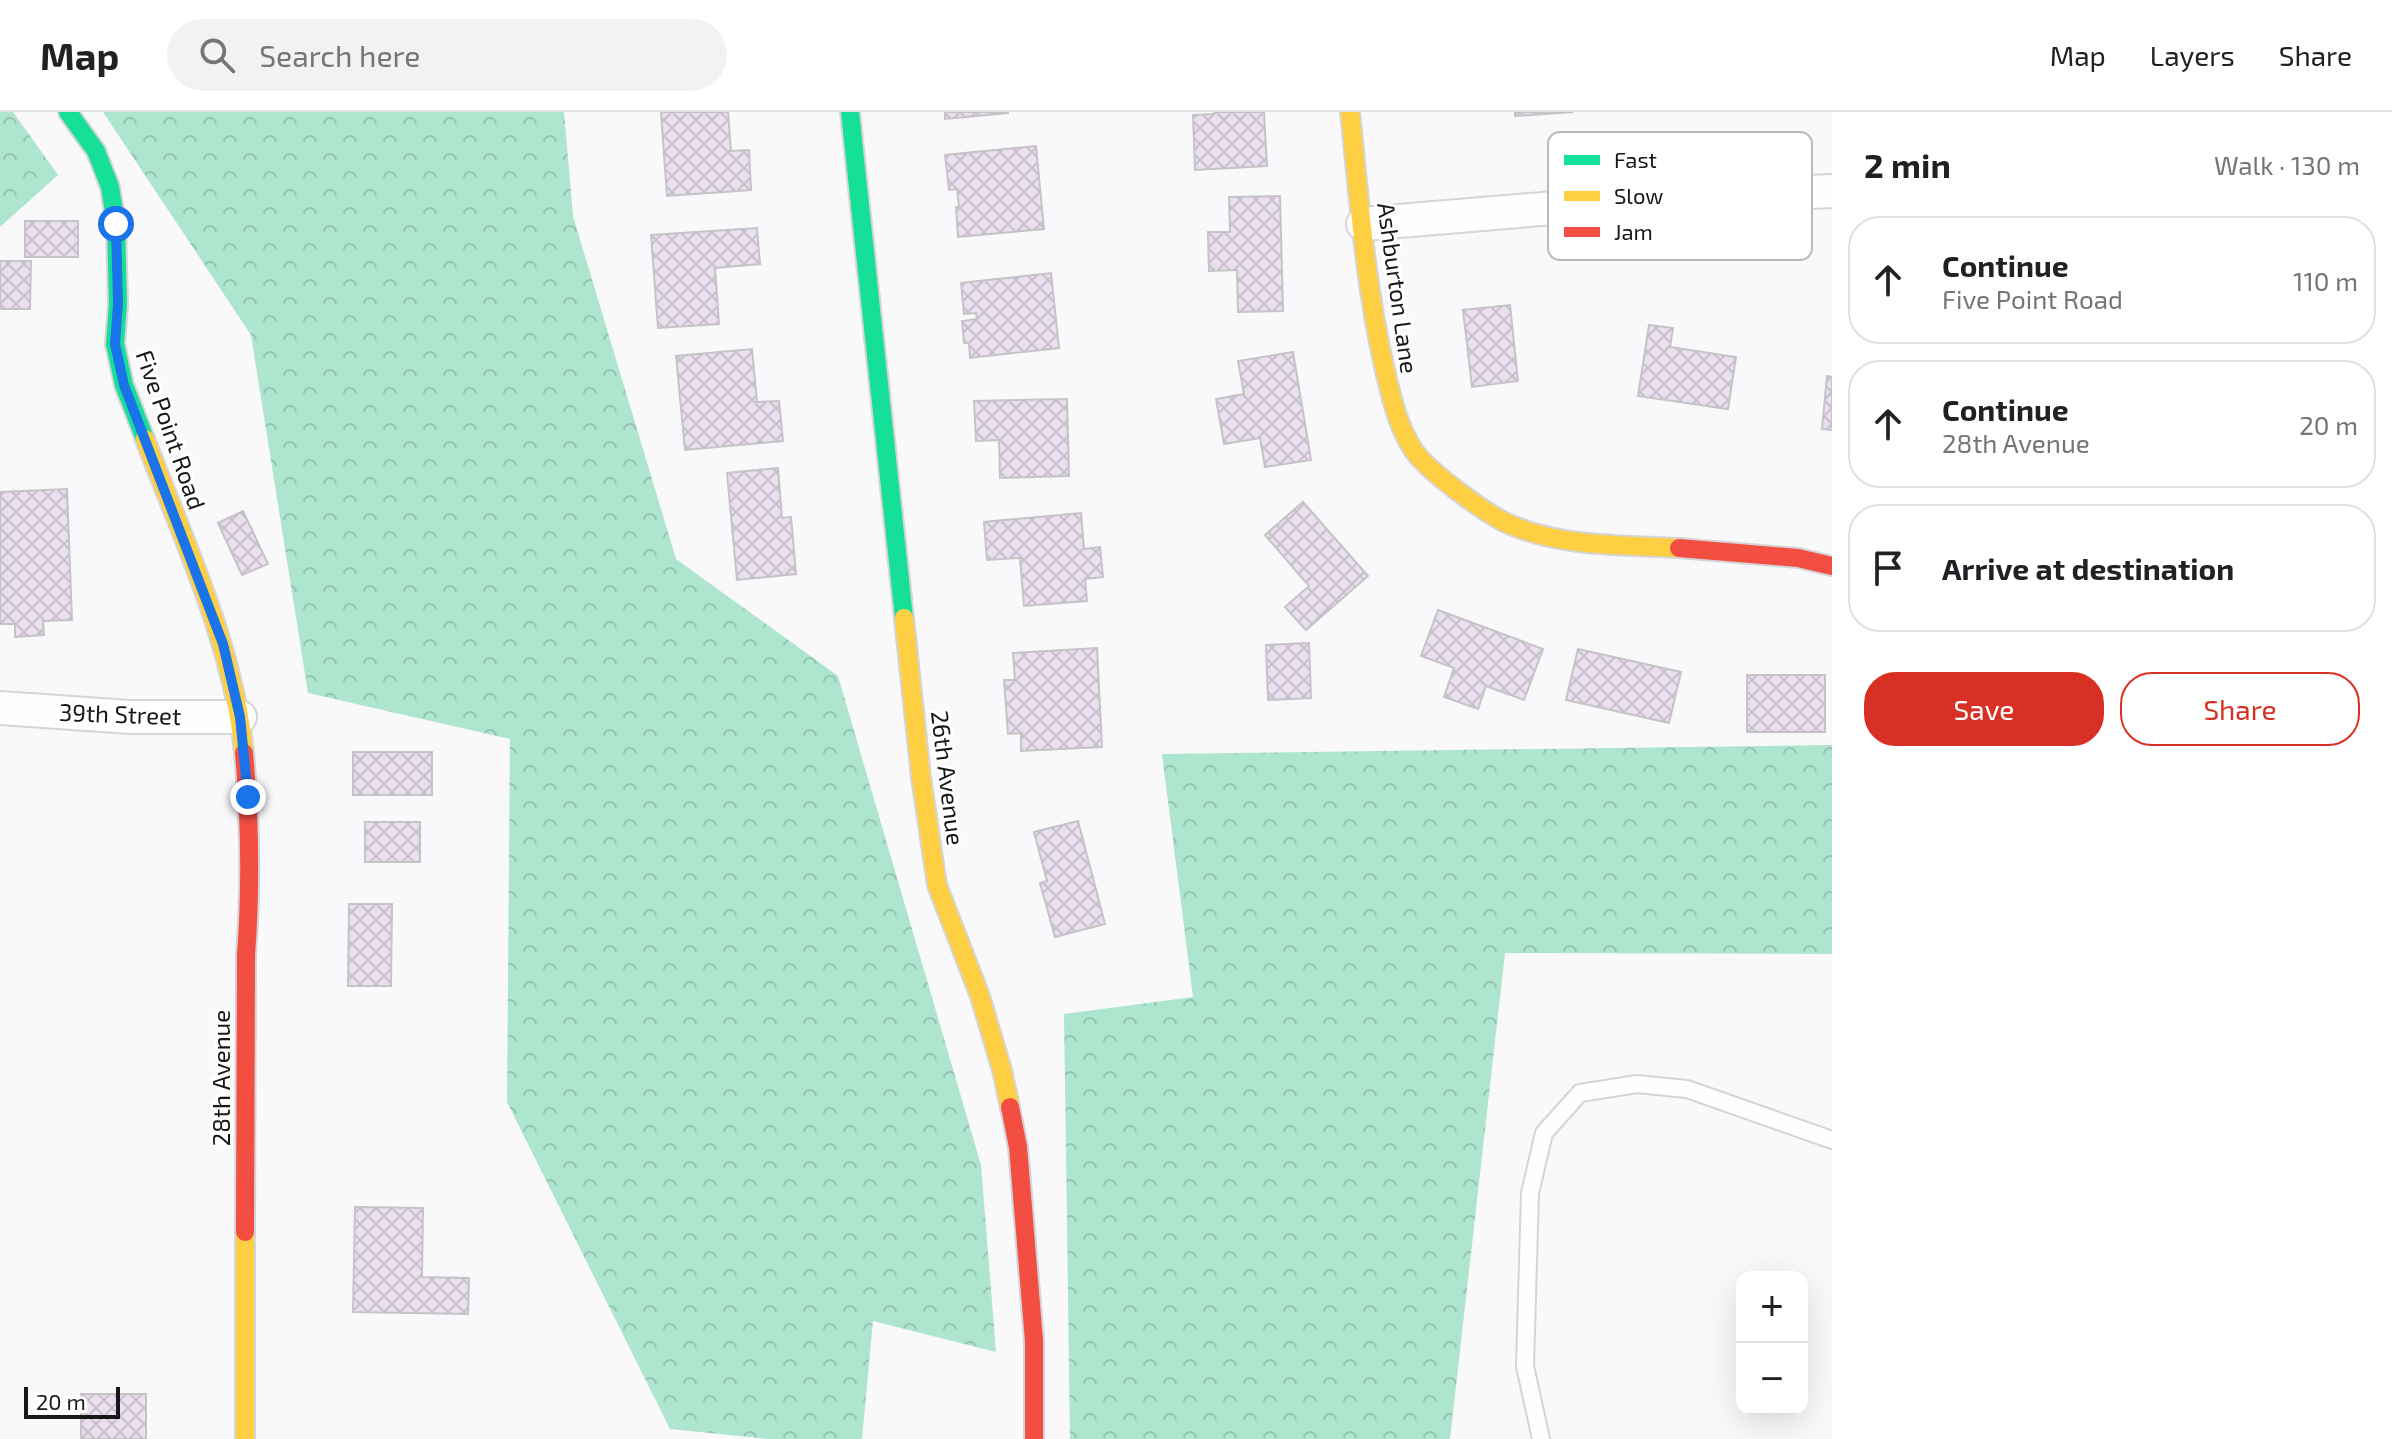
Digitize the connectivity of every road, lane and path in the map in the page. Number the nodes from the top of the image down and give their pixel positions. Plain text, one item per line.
1 (68, 112) edge
2 (850, 112) edge
3 (1350, 112) edge
4 (1832, 191) edge
5 (1812, 192) edge
6 (1548, 209) edge
7 (1363, 224) junction
8 (1832, 566) edge
9 (0, 708) edge
10 (240, 717) junction
11 (1832, 1140) edge
12 (245, 1439) edge
13 (1034, 1439) edge
14 (1541, 1439) edge

1 - 10 street, Five Point Road
2 - 13 street, 26th Avenue
3 - 7 street, Ashburton Lane
4 - 5 street
6 - 7 street
7 - 8 street, Ashburton Lane
9 - 10 street, 39th Street
10 - 12 street, 28th Avenue
11 - 14 lane

